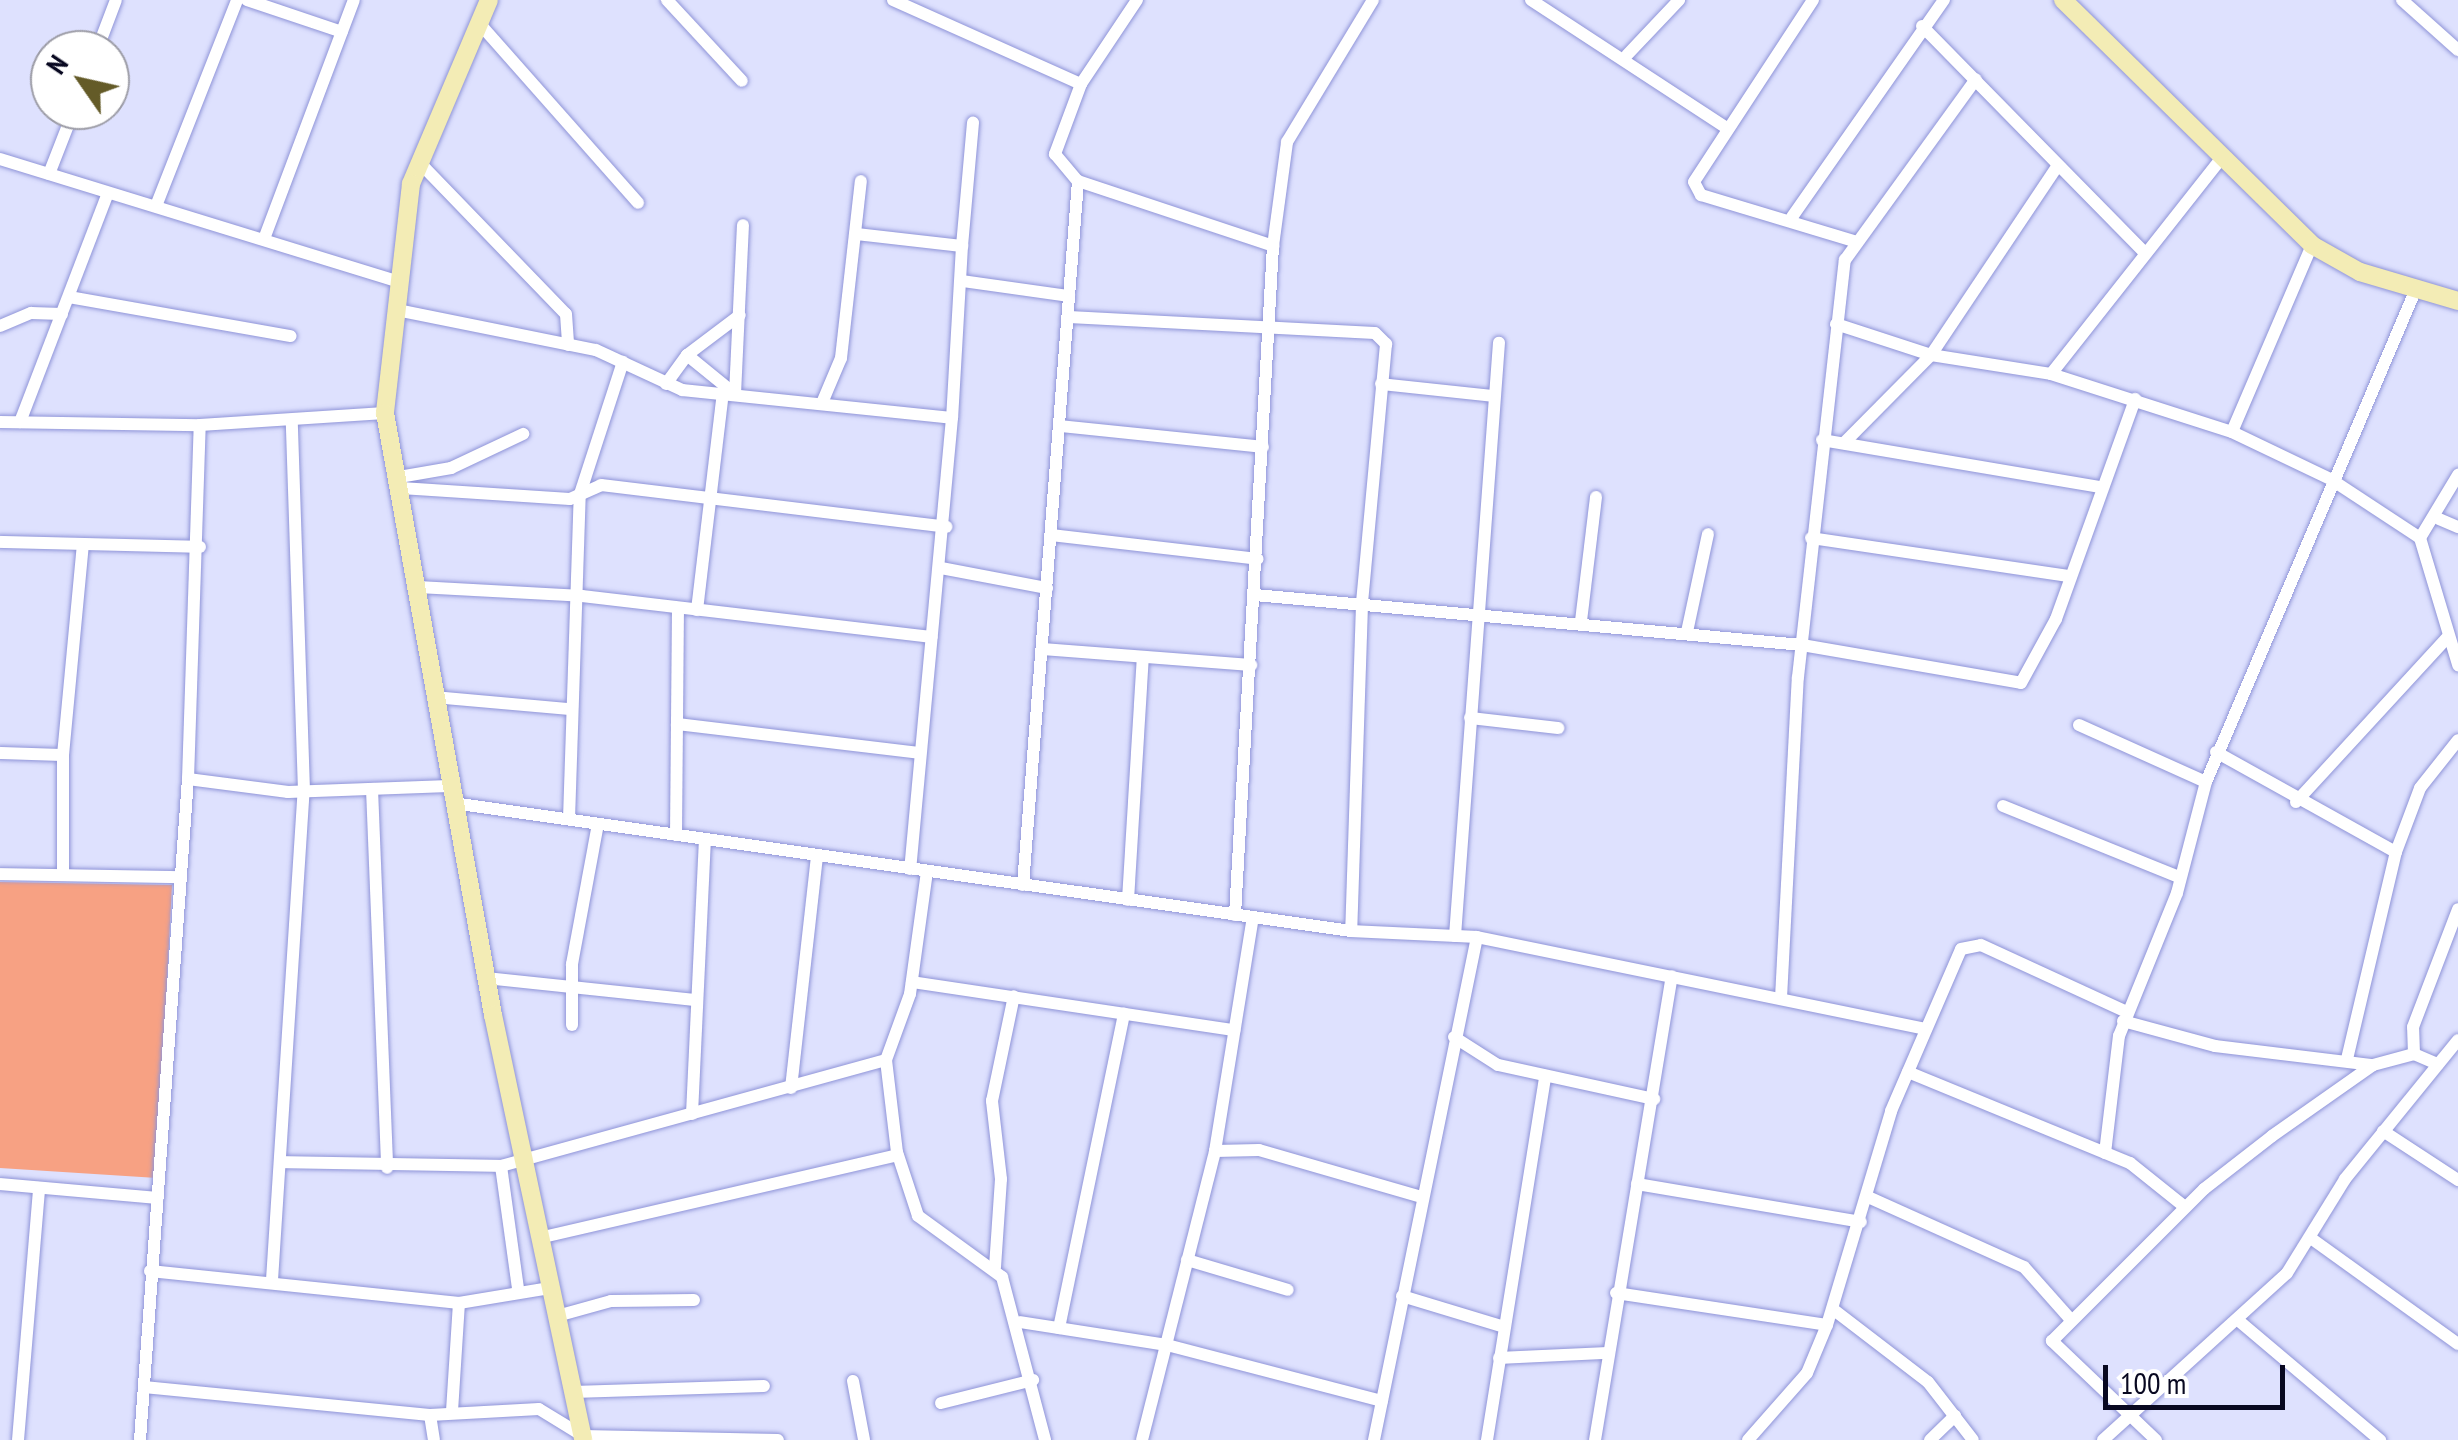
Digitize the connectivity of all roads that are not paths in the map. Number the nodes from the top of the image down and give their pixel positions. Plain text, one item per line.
1 (116, 0) edge
2 (237, 0) edge
3 (248, 0) edge
4 (354, 0) edge
5 (489, 0) edge
6 (667, 0) edge
7 (893, 0) edge
8 (1137, 0) edge
9 (1373, 0) edge
10 (1530, 0) edge
11 (1680, 0) edge
12 (1812, 0) edge
13 (1944, 0) edge
14 (2063, 0) edge
15 (2402, 0) edge
16 (479, 24) junction
17 (1922, 26) junction
18 (105, 30) edge
19 (342, 32) junction
20 (2458, 50) edge
21 (1627, 55) junction
22 (1976, 78) junction
23 (742, 81) dead end
24 (1080, 84) junction
25 (973, 122) dead end
26 (1725, 127) junction
27 (66, 130) edge
28 (0, 159) edge
29 (2220, 160) junction
30 (420, 162) junction
31 (2058, 167) junction
32 (50, 174) junction
33 (861, 181) dead end
34 (1078, 181) junction
35 (107, 195) junction
36 (638, 203) dead end
37 (156, 206) junction
38 (1792, 218) junction
39 (743, 224) dead end
40 (856, 234) junction
41 (264, 239) junction
42 (1857, 242) junction
43 (2312, 245) junction
44 (962, 246) junction
45 (1273, 246) junction
46 (2144, 251) junction
47 (962, 281) junction
48 (399, 282) junction
49 (2416, 290) junction
50 (1069, 296) junction
51 (69, 297) junction
52 (2458, 301) edge
53 (397, 310) junction
54 (62, 314) junction
55 (740, 315) junction
56 (1069, 317) junction
57 (1836, 324) junction
58 (0, 326) edge
59 (1270, 332) junction
60 (291, 336) dead end
61 (1498, 343) dead end
62 (568, 345) junction
63 (686, 355) junction
64 (1932, 355) junction
65 (623, 362) junction
66 (2050, 374) junction
67 (666, 384) junction
68 (1381, 384) junction
69 (729, 393) junction
70 (1493, 396) junction
71 (2135, 399) junction
72 (822, 403) junction
73 (385, 413) junction
74 (952, 418) junction
75 (292, 420) junction
76 (0, 422) edge
77 (20, 422) junction
78 (200, 425) junction
79 (1060, 426) junction
80 (2232, 432) junction
81 (523, 434) dead end
82 (1822, 440) junction
83 (1844, 442) junction
84 (1264, 447) junction
85 (2458, 474) edge
86 (2332, 480) junction
87 (400, 482) junction
88 (2099, 487) junction
89 (580, 494) junction
90 (1596, 497) dead end
91 (710, 498) junction
92 (2439, 519) junction
93 (946, 527) junction
94 (2458, 528) edge
95 (1052, 534) junction
96 (1708, 534) dead end
97 (1811, 538) junction
98 (2420, 538) junction
99 (0, 542) edge
100 (84, 544) junction
101 (200, 547) junction
102 (1258, 559) junction
103 (942, 568) junction
104 (2069, 576) junction
105 (418, 587) junction
106 (1047, 588) junction
107 (571, 595) junction
108 (1255, 596) junction
109 (1362, 605) junction
110 (678, 609) junction
111 (697, 610) junction
112 (1474, 610) junction
113 (1580, 621) junction
114 (1687, 632) junction
115 (932, 637) junction
116 (2447, 638) junction
117 (1802, 645) junction
118 (1042, 649) junction
119 (1143, 657) junction
120 (1251, 665) junction
121 (2458, 665) edge
122 (434, 697) junction
123 (569, 708) junction
124 (1470, 718) junction
125 (677, 724) junction
126 (2079, 725) dead end
127 (1558, 728) dead end
128 (2458, 740) edge
129 (0, 752) edge
130 (2216, 752) junction
131 (919, 753) junction
132 (63, 755) junction
133 (188, 779) junction
134 (2206, 782) junction
135 (372, 788) junction
136 (304, 791) junction
137 (451, 794) junction
138 (2296, 802) junction
139 (2003, 806) dead end
140 (569, 819) junction
141 (598, 824) junction
142 (676, 835) junction
143 (705, 839) junction
144 (2396, 852) junction
145 (817, 855) junction
146 (910, 868) junction
147 (927, 871) junction
148 (0, 874) edge
149 (63, 875) junction
150 (2179, 876) junction
151 (178, 877) junction
152 (1023, 884) junction
153 (1128, 900) junction
154 (2458, 909) edge
155 (1235, 915) junction
156 (1253, 917) junction
157 (1351, 931) junction
158 (1454, 936) junction
159 (1477, 937) junction
160 (1672, 976) junction
161 (486, 978) junction
162 (912, 982) junction
163 (572, 985) junction
164 (1014, 996) junction
165 (1782, 998) junction
166 (694, 1000) junction
167 (1124, 1014) junction
168 (2125, 1017) junction
169 (572, 1025) dead end
170 (1922, 1028) junction
171 (1234, 1030) junction
172 (1454, 1036) junction
173 (2458, 1040) edge
174 (2414, 1054) junction
175 (886, 1060) junction
176 (2347, 1060) junction
177 (2438, 1064) junction
178 (2372, 1066) junction
179 (1908, 1072) junction
180 (1545, 1078) junction
181 (791, 1088) junction
182 (1654, 1099) junction
183 (692, 1114) junction
184 (2383, 1131) junction
185 (1215, 1151) junction
186 (2105, 1153) junction
187 (898, 1155) junction
188 (522, 1161) junction
189 (281, 1162) junction
190 (501, 1166) junction
191 (386, 1168) junction
192 (2458, 1180) edge
193 (0, 1184) edge
194 (1637, 1184) junction
195 (39, 1188) junction
196 (1422, 1197) junction
197 (1868, 1197) junction
198 (158, 1198) junction
199 (2185, 1207) junction
200 (1861, 1222) junction
201 (539, 1238) junction
202 (2312, 1239) junction
203 (1187, 1260) junction
204 (995, 1267) junction
205 (150, 1272) junction
206 (272, 1280) junction
207 (550, 1288) junction
208 (518, 1289) junction
209 (1288, 1290) dead end
210 (1616, 1293) junction
211 (1402, 1296) junction
212 (694, 1300) dead end
213 (460, 1303) junction
214 (1834, 1310) junction
215 (556, 1316) junction
216 (2071, 1320) junction
217 (2239, 1321) junction
218 (1020, 1322) junction
219 (1827, 1325) junction
220 (1504, 1326) junction
221 (1059, 1328) junction
222 (2458, 1344) edge
223 (1167, 1345) junction
224 (1606, 1352) junction
225 (1498, 1358) junction
226 (1033, 1380) junction
227 (853, 1381) dead end
228 (764, 1386) dead end
229 (144, 1387) junction
230 (573, 1392) junction
231 (1382, 1401) junction
232 (941, 1403) dead end
233 (452, 1411) junction
234 (430, 1415) junction
235 (1955, 1416) junction
236 (2124, 1419) junction
237 (583, 1438) edge
238 (18, 1440) edge
239 (140, 1440) edge
240 (434, 1440) edge
241 (778, 1440) edge
242 (864, 1440) edge
243 (1045, 1440) edge
244 (1142, 1440) edge
245 (1374, 1440) edge
246 (1487, 1440) edge
247 (1594, 1440) edge
248 (1748, 1440) edge
249 (1930, 1440) edge
250 (1973, 1440) edge
251 (2103, 1440) edge
252 (2156, 1440) edge
253 (2380, 1440) edge

1 - 18 street
2 - 37 street
3 - 19 street
4 - 19 street
5 - 16 street
6 - 23 street
7 - 24 street
8 - 24 street
9 - 45 street
10 - 21 street
11 - 21 street
12 - 26 street
13 - 17 street
14 - 29 street
15 - 20 street
16 - 30 street
16 - 36 street
17 - 22 street
17 - 38 street
19 - 41 street
21 - 26 street
22 - 31 street
22 - 42 street
24 - 34 street
25 - 44 street
26 - 38 street
27 - 32 street
28 - 32 street
29 - 43 street
29 - 46 street
30 - 48 street
30 - 62 street
31 - 46 street
31 - 64 street
32 - 35 street
33 - 40 street
34 - 45 street
34 - 50 street
35 - 37 street
35 - 51 street
37 - 41 street
38 - 42 street
39 - 55 street
40 - 44 street
40 - 72 street
41 - 48 street
42 - 57 street
43 - 49 street
43 - 80 street
44 - 47 street
45 - 59 street
46 - 66 street
47 - 50 street
47 - 74 street
48 - 53 street
49 - 52 street
49 - 86 street
50 - 56 street
51 - 54 street
51 - 60 street
53 - 62 street
53 - 73 street
54 - 58 street
54 - 77 street
55 - 63 street
55 - 69 street
56 - 59 street
56 - 79 street
57 - 64 street
57 - 82 street
59 - 68 street
59 - 84 street
61 - 70 street
62 - 65 street
63 - 67 street
63 - 69 street
64 - 66 street
64 - 83 street
65 - 67 street
65 - 89 street
66 - 71 street
67 - 69 street
68 - 70 street
68 - 109 street
69 - 72 street
69 - 91 street
70 - 112 street
71 - 80 street
71 - 88 street
72 - 74 street
73 - 75 street
73 - 87 street
74 - 93 street
75 - 78 street
75 - 136 street
76 - 77 street
77 - 78 street
78 - 101 street
79 - 84 street
79 - 95 street
80 - 86 street
81 - 87 street
82 - 83 street
82 - 97 street
83 - 88 street
84 - 102 street
85 - 92 street
86 - 98 street
86 - 130 street
87 - 89 street
87 - 105 street
88 - 104 street
89 - 91 street
89 - 107 street
90 - 113 street
91 - 93 street
91 - 111 street
92 - 94 street
92 - 98 street
93 - 103 street
95 - 102 street
95 - 106 street
96 - 114 street
97 - 104 street
97 - 117 street
98 - 116 street
99 - 100 street
100 - 101 street
100 - 132 street
101 - 133 street
102 - 108 street
103 - 106 street
103 - 115 street
104 - 117 street
105 - 107 street
105 - 122 street
106 - 118 street
107 - 110 street
107 - 123 street
108 - 109 street
108 - 120 street
109 - 112 street
109 - 157 street
110 - 111 street
110 - 125 street
111 - 115 street
112 - 113 street
112 - 124 street
113 - 114 street
114 - 117 street
115 - 131 street
116 - 121 street
116 - 138 street
117 - 165 street
118 - 119 street
118 - 152 street
119 - 120 street
119 - 153 street
120 - 155 street
122 - 123 street
122 - 137 street
123 - 140 street
124 - 127 street
124 - 158 street
125 - 131 street
125 - 142 street
126 - 134 street
128 - 144 street
129 - 132 street
130 - 134 street
130 - 138 street
131 - 146 street
132 - 149 street
133 - 136 street
133 - 151 street
134 - 150 street
135 - 136 street
135 - 137 street
135 - 191 street
136 - 189 street
137 - 140 street
137 - 161 street
138 - 144 street
139 - 150 street
140 - 141 street
141 - 142 street
141 - 163 street
142 - 143 street
143 - 145 street
143 - 166 street
144 - 176 street
145 - 146 street
145 - 181 street
146 - 147 street
147 - 152 street
147 - 162 street
148 - 149 street
149 - 151 street
150 - 168 street
151 - 198 street
152 - 153 street
153 - 155 street
154 - 174 street
155 - 156 street
156 - 157 street
156 - 171 street
157 - 158 street
158 - 159 street
159 - 160 street
159 - 172 street
160 - 165 street
160 - 182 street
161 - 163 street
161 - 188 street
162 - 164 street
162 - 175 street
163 - 166 street
163 - 169 street
164 - 167 street
164 - 204 street
165 - 170 street
166 - 183 street
167 - 171 street
167 - 221 street
168 - 170 street
168 - 176 street
168 - 186 street
170 - 179 street
171 - 185 street
172 - 180 street
172 - 196 street
173 - 177 street
174 - 177 street
174 - 178 street
175 - 181 street
175 - 187 street
176 - 178 street
177 - 184 street
178 - 199 street
179 - 186 street
179 - 197 street
180 - 182 street
180 - 220 street
181 - 183 street
182 - 194 street
183 - 188 street
184 - 192 street
184 - 202 street
185 - 196 street
185 - 203 street
186 - 199 street
187 - 201 street
187 - 204 street
188 - 190 street
188 - 201 street
189 - 191 street
189 - 206 street
190 - 191 street
190 - 208 street
193 - 195 street
194 - 200 street
194 - 210 street
195 - 198 street
195 - 238 street
196 - 211 street
197 - 200 street
197 - 216 street
198 - 205 street
199 - 216 street
200 - 214 street
201 - 207 street
202 - 217 street
202 - 222 street
203 - 209 street
203 - 223 street
204 - 218 street
205 - 206 street
205 - 229 street
206 - 213 street
207 - 208 street
207 - 215 street
208 - 213 street
210 - 219 street
210 - 224 street
211 - 220 street
211 - 231 street
212 - 215 street
213 - 233 street
214 - 219 street
214 - 235 street
215 - 230 street
216 - 236 street
217 - 236 street
217 - 253 street
218 - 221 street
218 - 226 street
219 - 248 street
220 - 225 street
221 - 223 street
223 - 231 street
223 - 244 street
224 - 225 street
224 - 247 street
225 - 246 street
226 - 232 street
226 - 243 street
227 - 242 street
228 - 230 street
229 - 234 street
229 - 239 street
230 - 237 street
231 - 245 street
233 - 234 street
233 - 237 street
234 - 240 street
235 - 249 street
235 - 250 street
236 - 251 street
236 - 252 street
237 - 241 street

